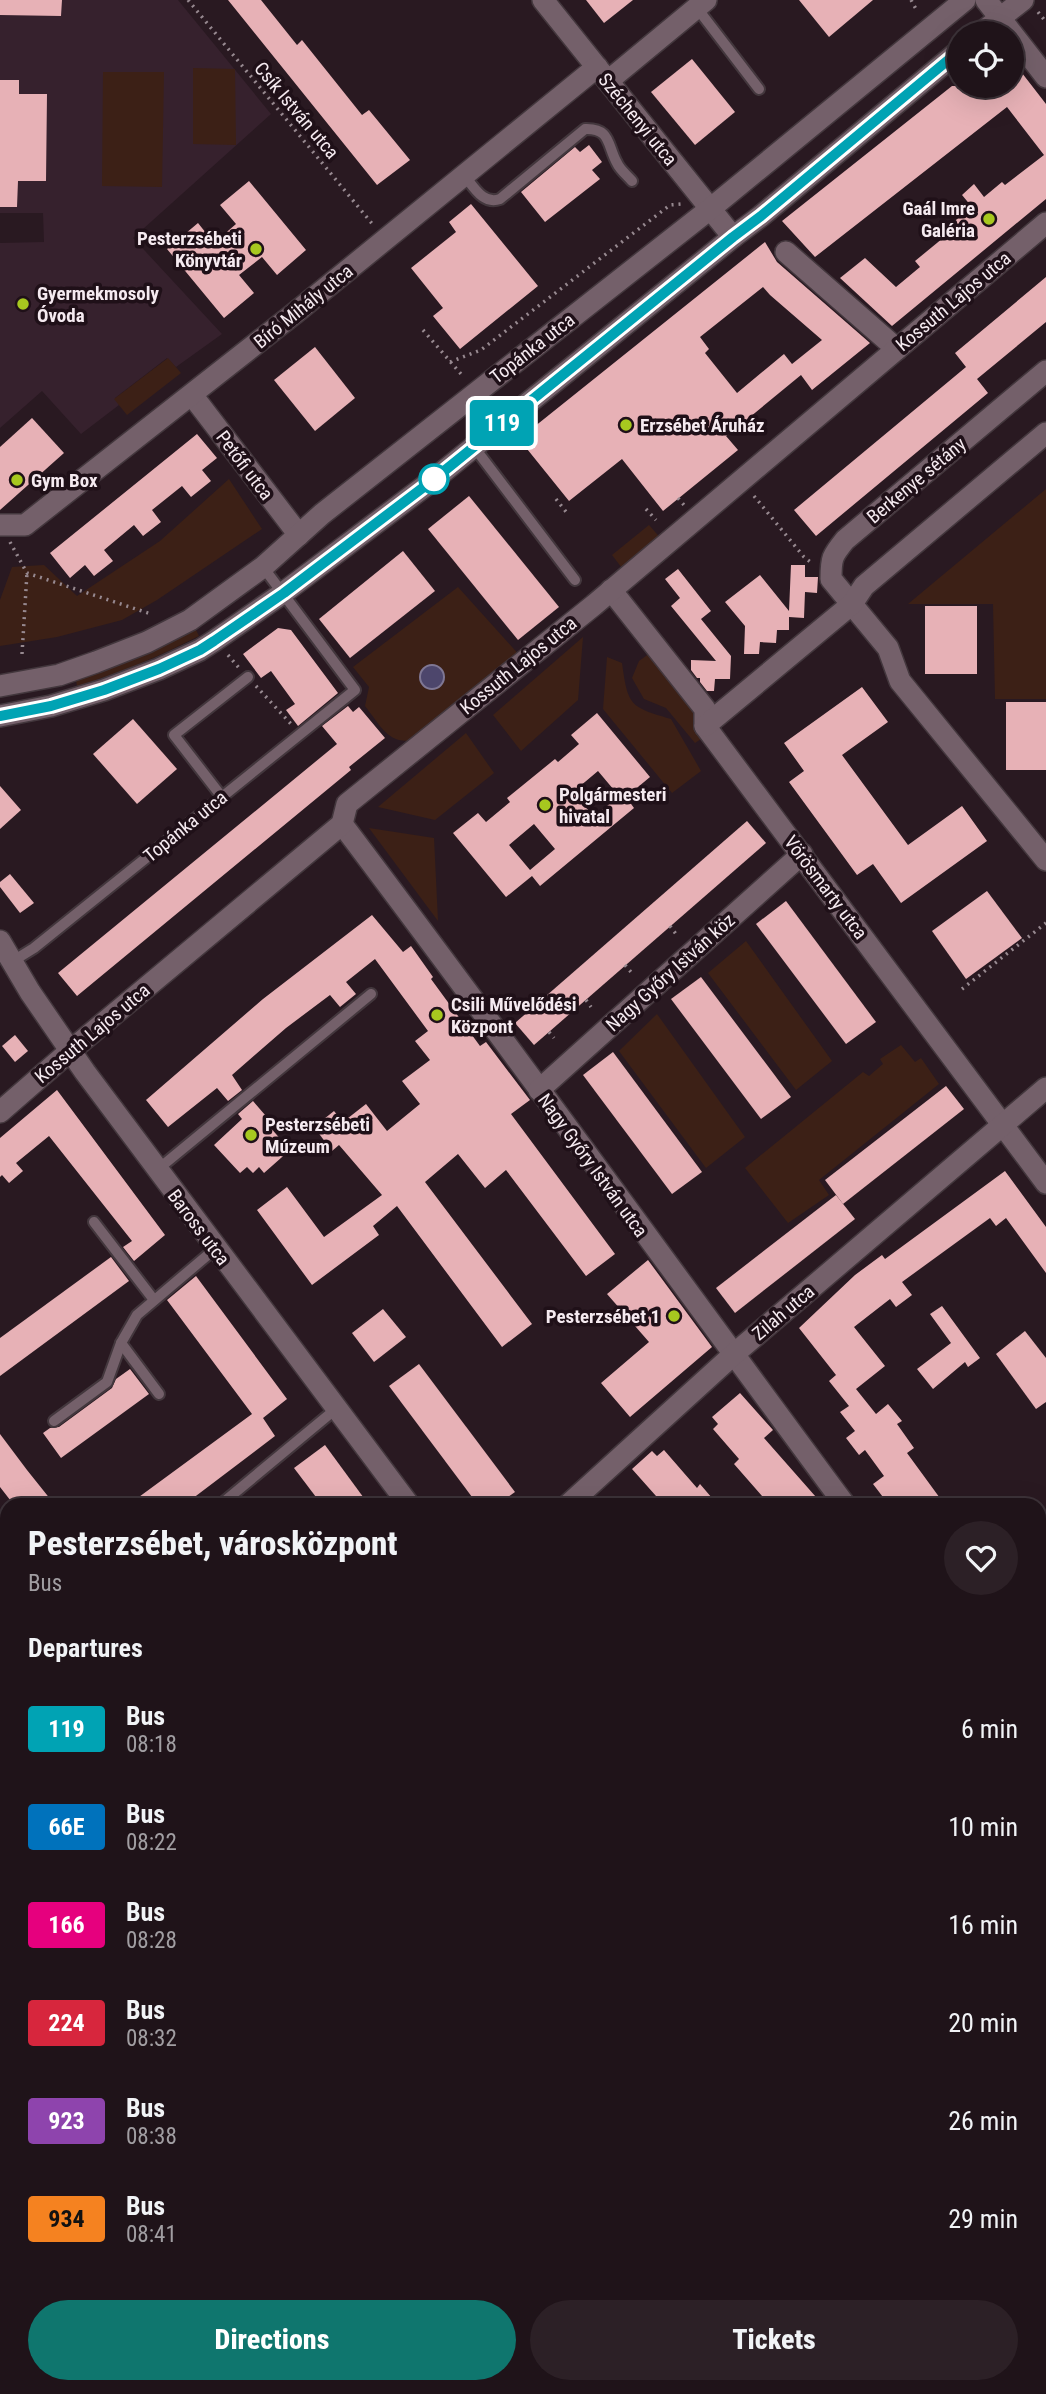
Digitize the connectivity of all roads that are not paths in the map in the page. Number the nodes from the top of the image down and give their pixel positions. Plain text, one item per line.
1 (543, 0) edge
2 (965, 0) edge
3 (986, 0) edge
4 (701, 4) edge
5 (1029, 4) edge
6 (1000, 18) junction
7 (996, 21) edge
8 (947, 61) edge
9 (603, 74) junction
10 (1046, 77) edge
11 (759, 89) dead end
12 (464, 175) junction
13 (632, 181) dead end
14 (710, 209) junction
15 (1046, 223) edge
16 (733, 237) junction
17 (786, 252) dead end
18 (897, 349) junction
19 (1046, 371) edge
20 (192, 395) junction
21 (1046, 433) edge
22 (474, 447) junction
23 (0, 525) edge
24 (299, 535) junction
25 (263, 567) junction
26 (575, 580) dead end
27 (611, 590) junction
28 (284, 593) junction
29 (852, 604) junction
30 (248, 677) dead end
31 (0, 686) edge
32 (0, 716) edge
33 (705, 726) junction
34 (222, 797) junction
35 (342, 824) junction
36 (802, 855) junction
37 (1046, 860) edge
38 (0, 941) edge
39 (13, 961) junction
40 (371, 994) dead end
41 (70, 1051) junction
42 (1046, 1089) edge
43 (539, 1090) junction
44 (0, 1112) edge
45 (1003, 1125) junction
46 (156, 1170) junction
47 (1046, 1183) edge
48 (94, 1222) dead end
49 (216, 1248) junction
50 (155, 1300) junction
51 (121, 1343) junction
52 (734, 1354) junction
53 (159, 1394) dead end
54 (337, 1408) junction
55 (54, 1421) dead end
56 (230, 1496) joint
57 (228, 1498) edge
58 (404, 1498) edge
59 (576, 1498) edge
60 (840, 1498) edge

1 - 9 street, Széchenyi utca
2 - 14 street, Topánka utca
3 - 6 street
4 - 9 street, Bíró Mihály utca
4 - 11 lane
5 - 6 street
6 - 7 street
6 - 10 street
8 - 16 street, Topánka utca
9 - 12 street, Bíró Mihály utca
9 - 14 street, Széchenyi utca
12 - 13 lane
12 - 20 street, Bíró Mihály utca
14 - 16 street, Széchenyi utca
14 - 24 street, Topánka utca
15 - 18 street, Kossuth Lajos utca
16 - 22 street, Topánka utca
17 - 18 street
18 - 27 street, Kossuth Lajos utca
19 - 29 street, Berkenye sétány
20 - 23 street, Bíró Mihály utca
20 - 24 street, Petőfi utca
21 - 29 street
22 - 26 lane
22 - 28 street, Topánka utca
24 - 25 street, Topánka utca
25 - 28 lane
25 - 31 street, Topánka utca
27 - 33 street, Vörösmarty utca
27 - 35 street, Kossuth Lajos utca
28 - 32 street, Topánka utca
28 - 34 lane, Topánka utca
29 - 33 street
29 - 37 street
30 - 34 lane
33 - 36 street, Vörösmarty utca
34 - 39 lane, Topánka utca
35 - 41 street, Kossuth Lajos utca
35 - 43 street, Nagy Győry István utca
36 - 43 street, Nagy Győry István köz
36 - 45 street, Vörösmarty utca
38 - 39 street, Baross utca
39 - 41 street, Baross utca
40 - 46 lane
41 - 44 street, Kossuth Lajos utca
41 - 46 street, Baross utca
42 - 45 street, Zilah utca
43 - 52 street, Nagy Győry István utca
45 - 47 street, Vörösmarty utca
45 - 52 street, Zilah utca
46 - 49 street, Baross utca
48 - 50 lane
49 - 50 lane
49 - 54 street, Baross utca
50 - 51 lane
51 - 53 lane
51 - 55 lane
52 - 59 street, Zilah utca
52 - 60 street, Nagy Győry István utca
54 - 56 lane
54 - 58 street, Baross utca
56 - 57 lane

